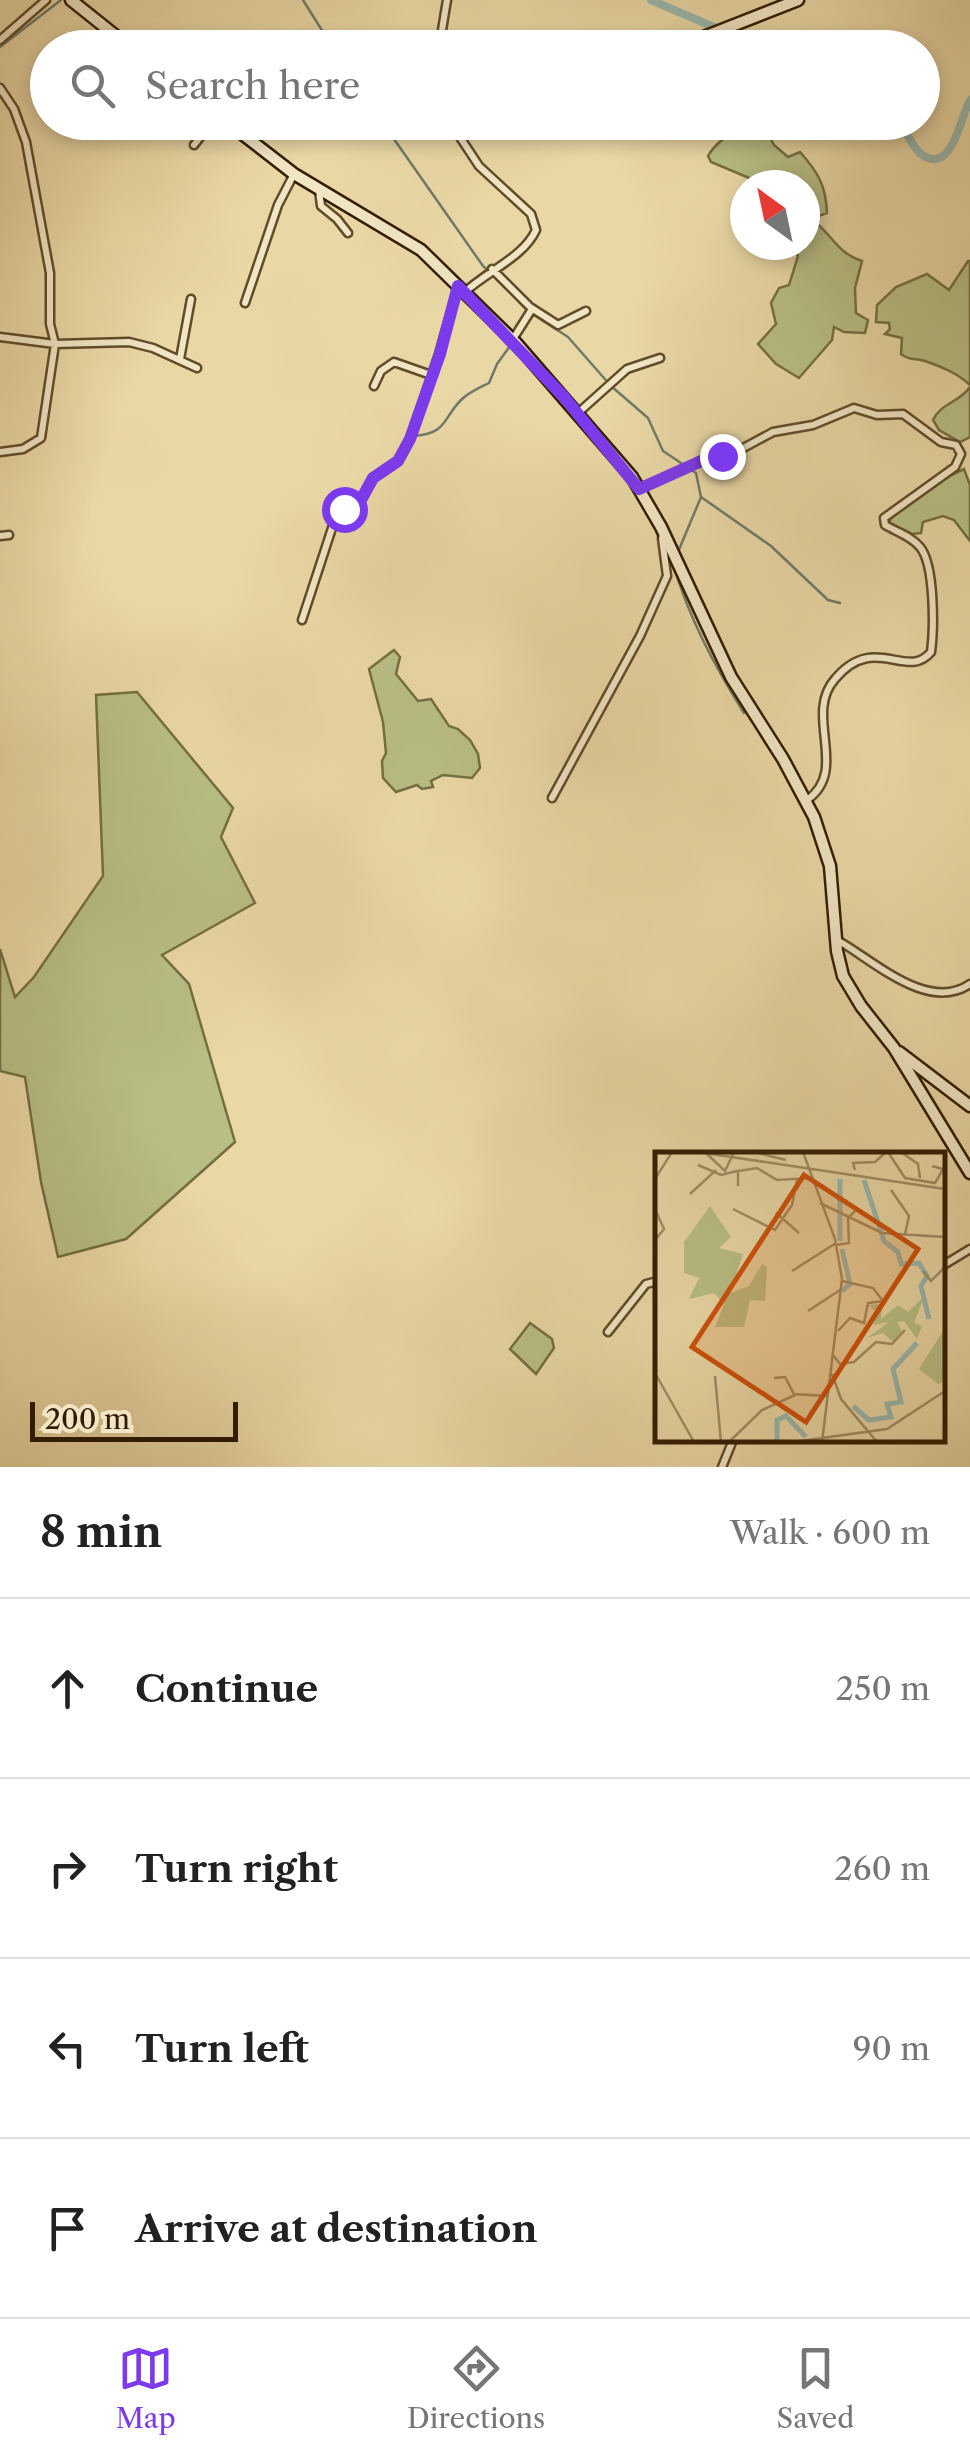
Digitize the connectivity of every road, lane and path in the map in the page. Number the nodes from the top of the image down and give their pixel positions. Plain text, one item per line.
1 (46, 0) edge
2 (71, 0) edge
3 (447, 0) edge
4 (798, 0) edge
5 (108, 30) edge
6 (442, 30) edge
7 (723, 30) edge
8 (0, 40) edge
9 (0, 88) edge
10 (198, 140) edge
11 (250, 140) edge
12 (462, 140) edge
13 (194, 145) dead end
14 (294, 174) junction
15 (319, 189) junction
16 (348, 233) dead end
17 (488, 271) junction
18 (462, 290) junction
19 (191, 299) dead end
20 (245, 303) dead end
21 (532, 309) junction
22 (586, 311) dead end
23 (0, 337) edge
24 (514, 341) junction
25 (55, 344) junction
26 (180, 358) junction
27 (660, 358) dead end
28 (197, 368) dead end
29 (431, 375) junction
30 (374, 386) dead end
31 (578, 413) junction
32 (0, 452) edge
33 (639, 489) junction
34 (660, 527) junction
35 (302, 620) dead end
36 (552, 798) dead end
37 (806, 800) junction
38 (837, 940) junction
39 (970, 984) edge
40 (894, 1048) junction
41 (970, 1106) edge
42 (970, 1172) edge
43 (970, 1248) edge
44 (945, 1264) edge
45 (655, 1282) edge
46 (608, 1332) dead end
47 (732, 1442) edge
48 (722, 1467) edge

1 - 8 street
2 - 5 main road
3 - 6 street
4 - 7 main road
9 - 25 street
10 - 13 street
11 - 14 main road
12 - 17 street
14 - 15 main road
14 - 20 street
15 - 16 street
15 - 18 main road
17 - 18 street
17 - 21 street
18 - 24 main road
18 - 29 street
19 - 26 street
21 - 22 street
21 - 24 street
23 - 25 street
24 - 31 main road
25 - 26 street
25 - 32 street
26 - 28 street
27 - 31 street
29 - 30 street
29 - 35 street
31 - 33 main road
33 - 34 main road
33 - 37 street
34 - 36 street
34 - 37 main road
37 - 38 main road
38 - 39 street
38 - 40 main road
40 - 41 main road
40 - 42 main road
43 - 44 street
45 - 46 street
47 - 48 street

